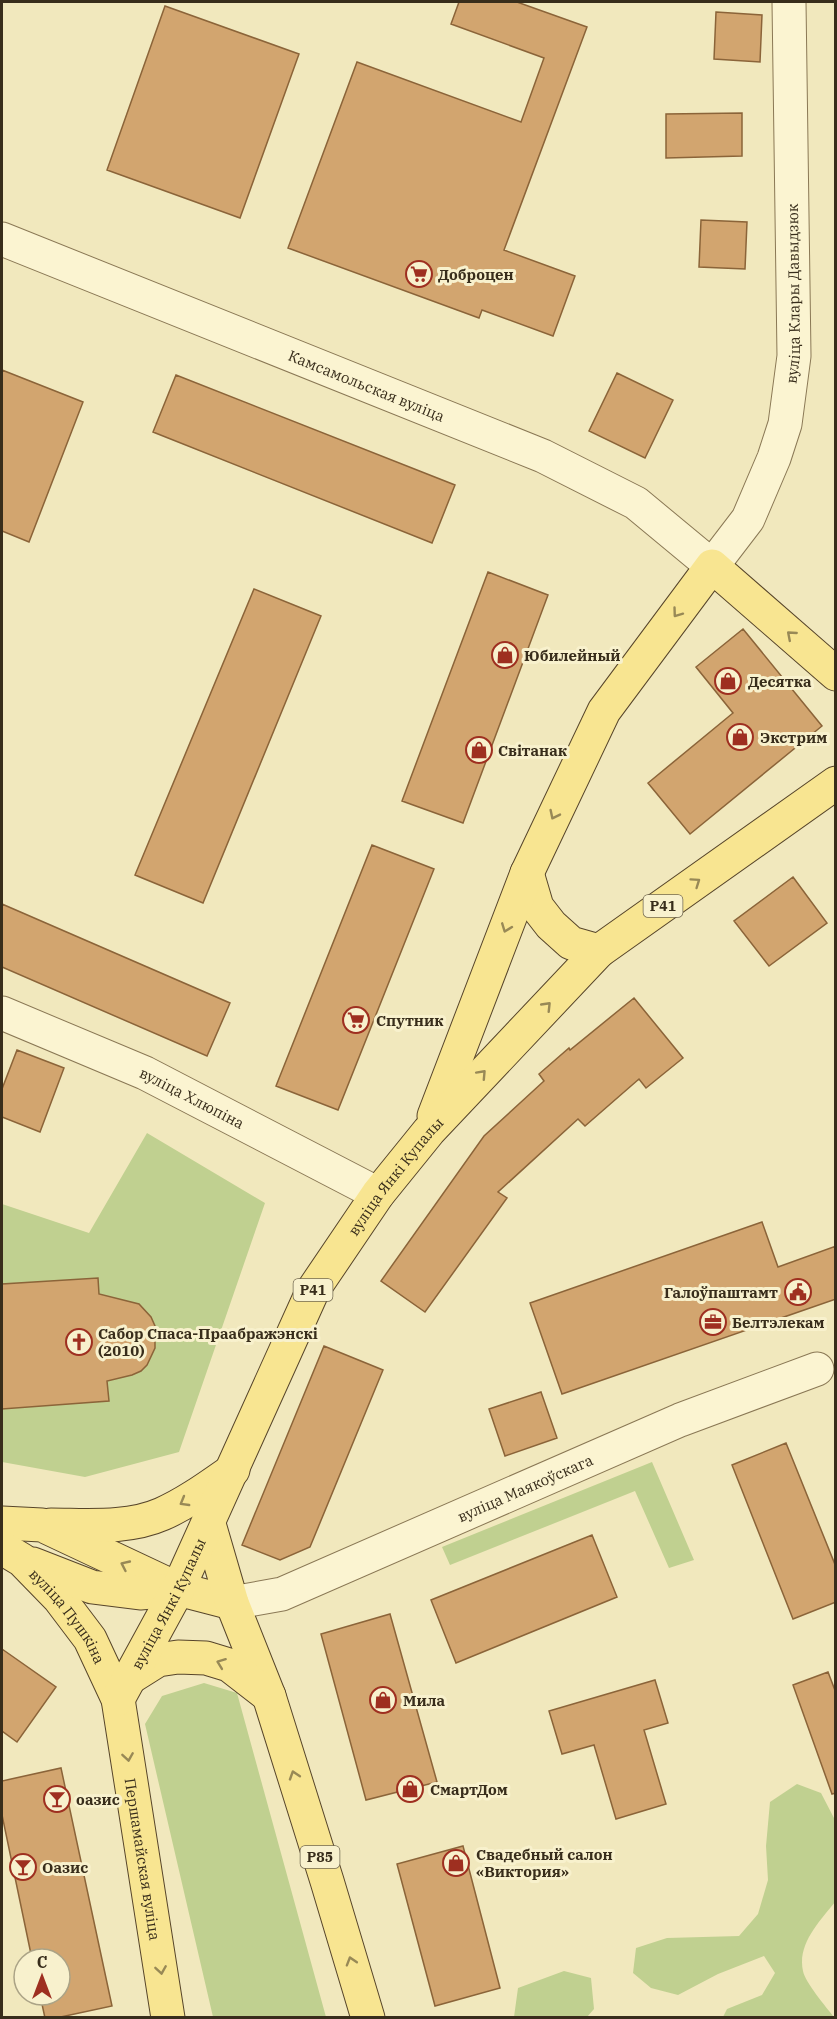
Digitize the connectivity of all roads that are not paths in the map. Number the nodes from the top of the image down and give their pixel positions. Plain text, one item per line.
1 (789, 2) edge
2 (2, 239) edge
3 (712, 566) junction
4 (836, 674) edge
5 (836, 783) edge
6 (526, 873) junction
7 (599, 951) junction
8 (2, 1013) edge
9 (429, 1131) junction
10 (378, 1194) junction
11 (817, 1369) dead end
12 (233, 1470) junction
13 (2, 1522) edge
14 (209, 1524) junction
15 (42, 1526) junction
16 (12, 1554) edge
17 (178, 1589) junction
18 (232, 1602) junction
19 (125, 1688) junction
20 (269, 1696) junction
21 (168, 2018) edge
22 (368, 2018) edge

1 - 3 street, вуліца Клары Давыдзюк
2 - 3 street, Камсамольская вуліца
4 -> 3 main road
3 -> 6 main road, Р41
7 -> 5 main road, вуліца Янкі Купалы / Р41
6 - 7 main road
6 -> 9 main road, Р41
9 -> 7 main road, вуліца Янкі Купалы / Р41
8 - 10 street, вуліца Хлюпіна
9 - 10 main road, вуліца Янкі Купалы / Р41
10 - 12 main road, вуліца Янкі Купалы / Р41
11 - 18 street, вуліца Маякоўскага
12 - 14 main road, вуліца Янкі Купалы / Р41
12 -> 15 main road
13 - 15 main road
14 - 17 main road, вуліца Янкі Купалы / Р41
14 - 18 main road
17 -> 15 main road
16 - 17 main road
16 - 19 main road, вуліца Пушкіна
17 - 18 main road
17 - 19 main road, вуліца Янкі Купалы / Р41
18 - 20 main road
20 -> 19 main road
19 -> 21 main road, Першамайская вуліца
22 -> 20 main road, Р85

